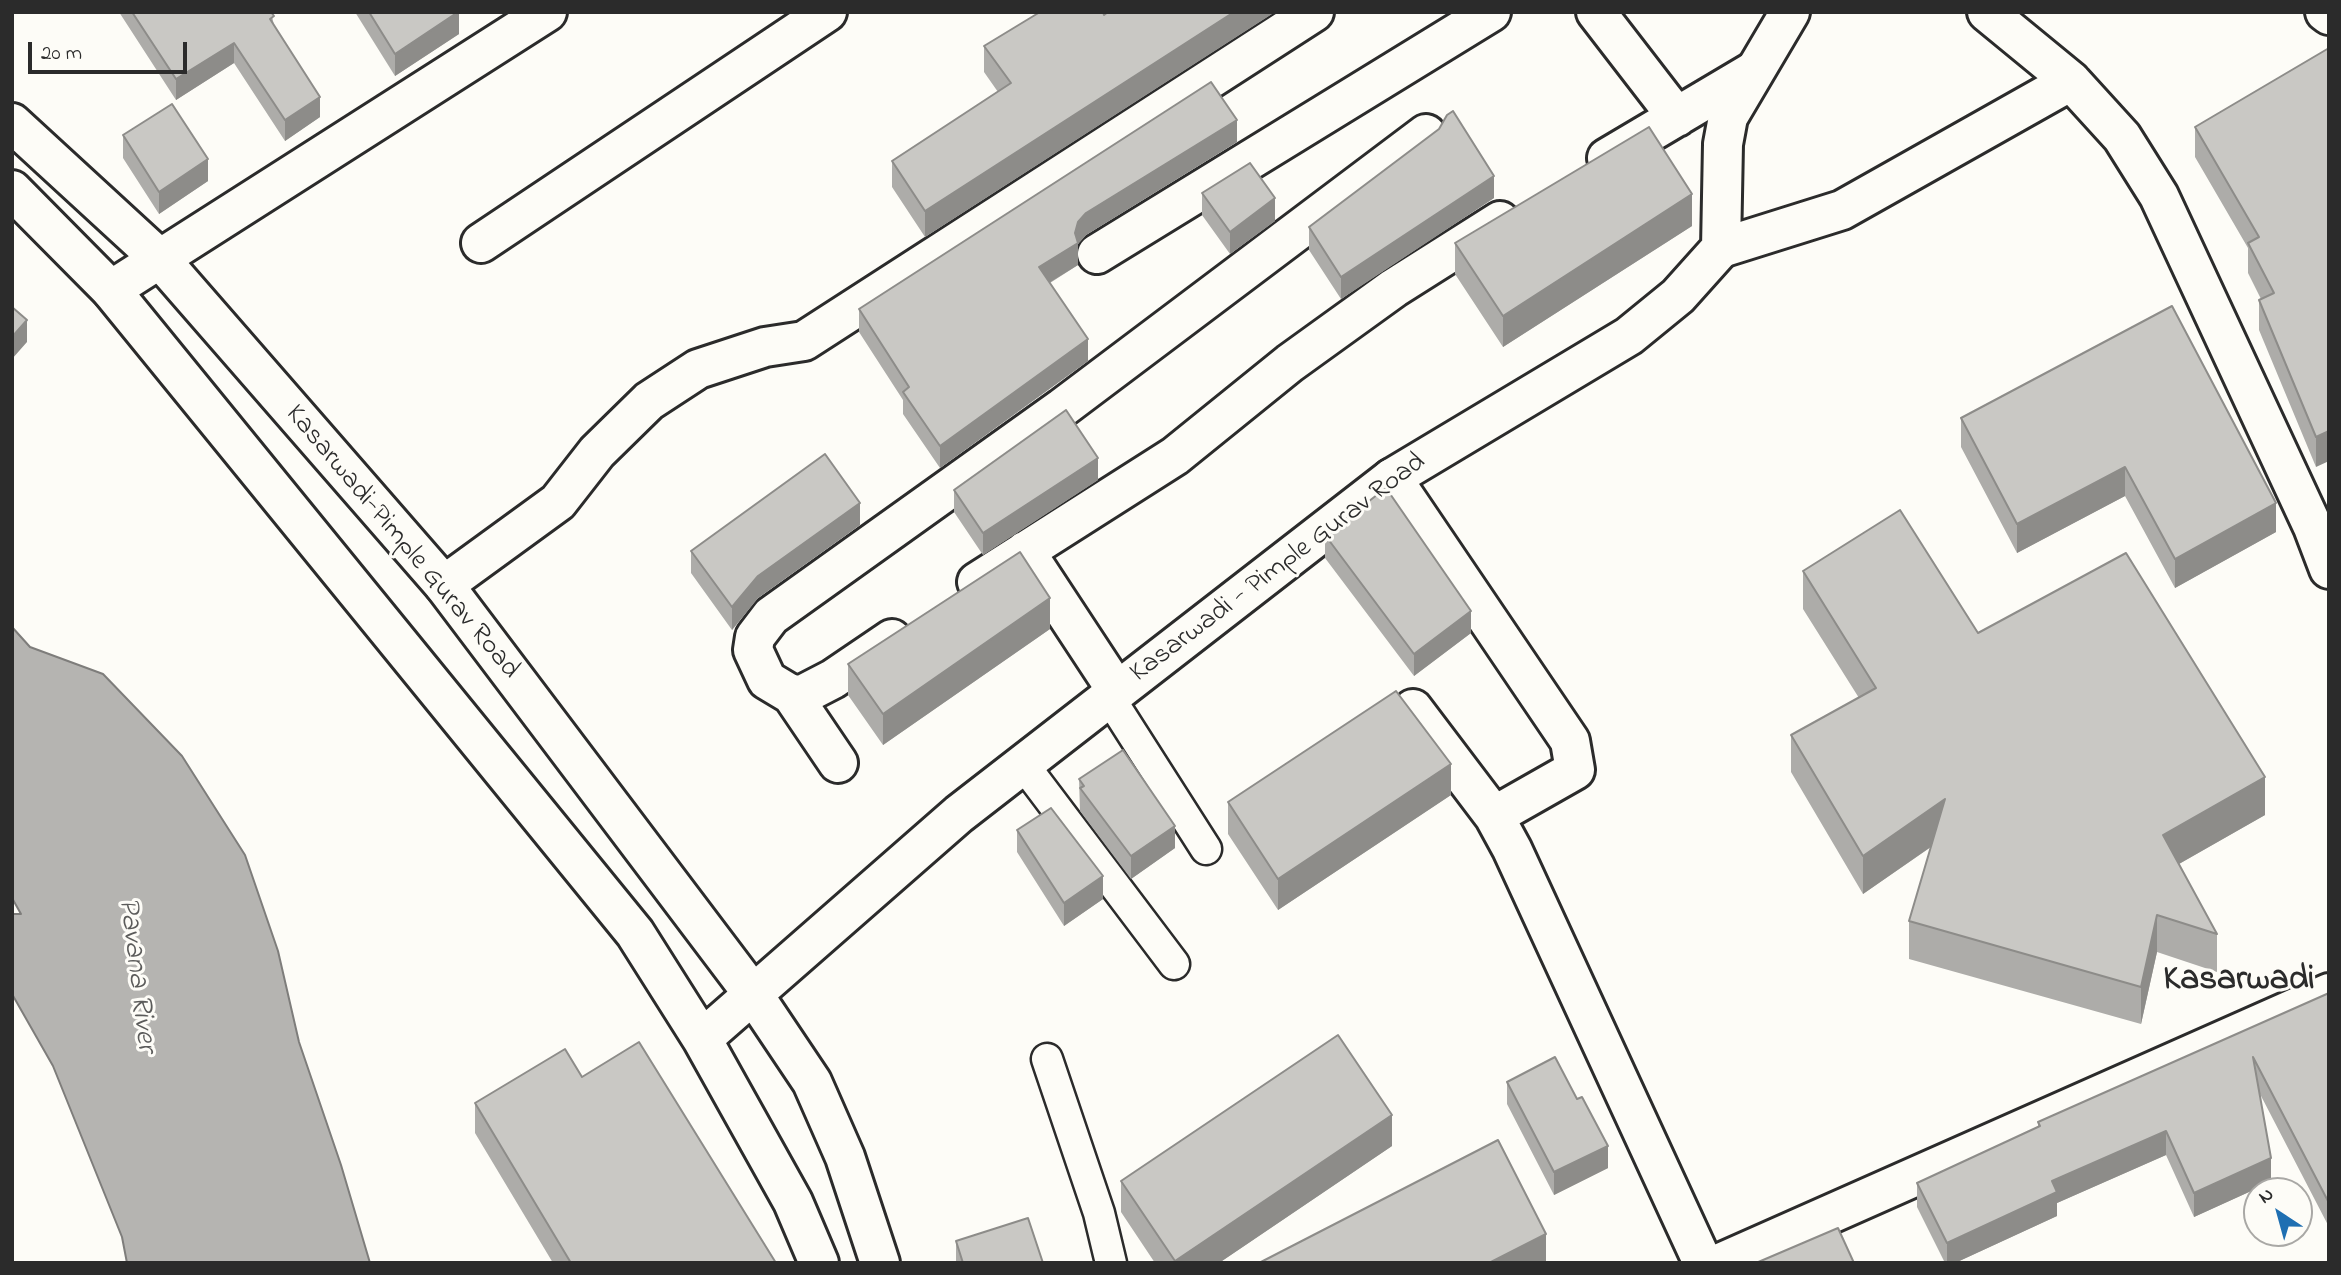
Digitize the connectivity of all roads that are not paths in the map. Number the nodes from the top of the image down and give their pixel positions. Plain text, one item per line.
1 (547, 12) edge
2 (827, 12) edge
3 (1314, 12) edge
4 (1491, 12) edge
5 (1596, 12) edge
6 (1790, 12) edge
7 (1987, 12) edge
8 (1752, 72) junction
9 (2071, 81) junction
10 (1677, 117) junction
11 (12, 123) edge
12 (1426, 134) dead end
13 (1582, 173) edge
14 (12, 190) edge
15 (1535, 201) edge
16 (481, 243) dead end
17 (1721, 248) junction
18 (1097, 254) dead end
19 (160, 259) junction
20 (111, 290) junction
21 (1392, 478) junction
22 (1025, 551) junction
23 (2329, 569) edge
24 (444, 585) junction
25 (1113, 694) junction
26 (792, 695) junction
27 (1413, 709) edge
28 (838, 763) dead end
29 (1023, 764) junction
30 (1494, 816) junction
31 (1206, 849) dead end
32 (1174, 964) dead end
33 (2329, 993) edge
34 (753, 994) junction
35 (702, 1039) junction
36 (1047, 1059) dead end
37 (819, 1263) edge
38 (880, 1263) edge
39 (1111, 1263) edge
40 (1703, 1263) edge
41 (1720, 1263) edge

1 - 19 street
2 - 16 street
3 - 24 street
4 - 18 street
5 - 10 street
6 - 8 street
7 - 9 street
8 - 10 street
8 - 17 street
9 - 17 street
9 - 23 street
10 - 13 street
11 - 19 street, Kasarwadi-Pimple Gurav Road
12 - 26 street
14 - 20 street
15 - 22 street
17 - 21 street, Kasarwadi - Pimple Gurav Road
19 - 20 street
19 - 24 street, Kasarwadi-Pimple Gurav Road
20 - 35 street
21 - 25 street, Kasarwadi - Pimple Gurav Road
21 - 30 street
22 - 25 street
22 - 26 street
24 - 34 street, Kasarwadi-Pimple Gurav Road
25 - 29 street, Kasarwadi - Pimple Gurav Road
25 - 31 lane
26 - 28 street
27 - 30 street
29 - 32 lane
29 - 34 street, Kasarwadi - Pimple Gurav Road
30 - 40 street
33 - 41 street
34 - 35 street, Kasarwadi - Pimple Gurav Road
34 - 38 street
35 - 37 street
36 - 39 lane

